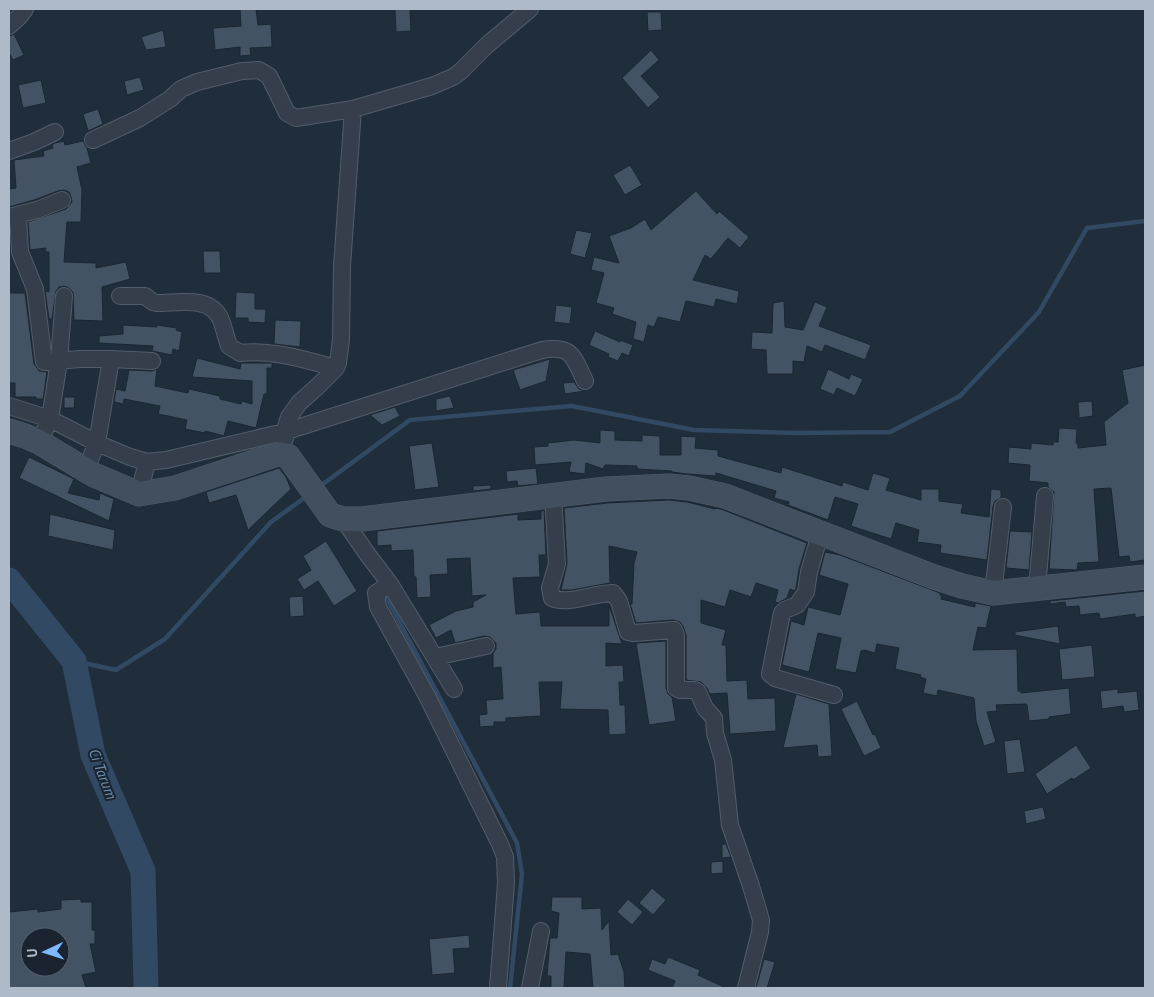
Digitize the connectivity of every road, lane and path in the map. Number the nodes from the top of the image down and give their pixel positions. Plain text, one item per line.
1 (25, 9) edge
2 (530, 9) edge
3 (9, 26) edge
4 (352, 109) junction
5 (55, 132) dead end
6 (93, 140) dead end
7 (9, 152) edge
8 (62, 200) dead end
9 (13, 216) edge
10 (64, 296) dead end
11 (120, 296) dead end
12 (111, 359) junction
13 (59, 361) junction
14 (152, 361) dead end
15 (336, 368) junction
16 (585, 380) dead end
17 (9, 406) edge
18 (45, 431) junction
19 (9, 432) edge
20 (284, 432) junction
21 (91, 457) junction
22 (290, 458) junction
23 (146, 466) junction
24 (139, 491) junction
25 (553, 495) junction
26 (1045, 496) dead end
27 (1003, 507) dead end
28 (336, 517) junction
29 (820, 534) junction
30 (1145, 577) edge
31 (384, 588) junction
32 (1036, 588) junction
33 (993, 593) junction
34 (486, 646) dead end
35 (435, 657) junction
36 (454, 689) dead end
37 (834, 695) dead end
38 (541, 931) dead end
39 (498, 988) edge
40 (530, 988) edge
41 (746, 988) edge

1 - 3 street
2 - 4 street
4 - 6 street
4 - 15 street
5 - 7 street
8 - 9 street
9 - 13 street
10 - 13 street
11 - 15 street
12 - 13 street
12 - 14 street
12 - 21 street
13 - 18 street
15 - 20 street
16 - 20 street
17 - 18 street
18 - 19 main road
18 - 21 main road
20 - 22 street
20 - 23 street
21 - 23 street
21 - 24 main road
22 - 24 main road
22 - 28 main road
23 - 24 street
25 - 28 main road
25 - 29 main road
25 - 41 street
26 - 32 street
27 - 33 street
28 - 31 street
29 - 33 main road
29 - 37 street
30 - 32 main road
31 - 35 street
31 - 39 street
32 - 33 main road
34 - 35 street
35 - 36 street
38 - 40 street

